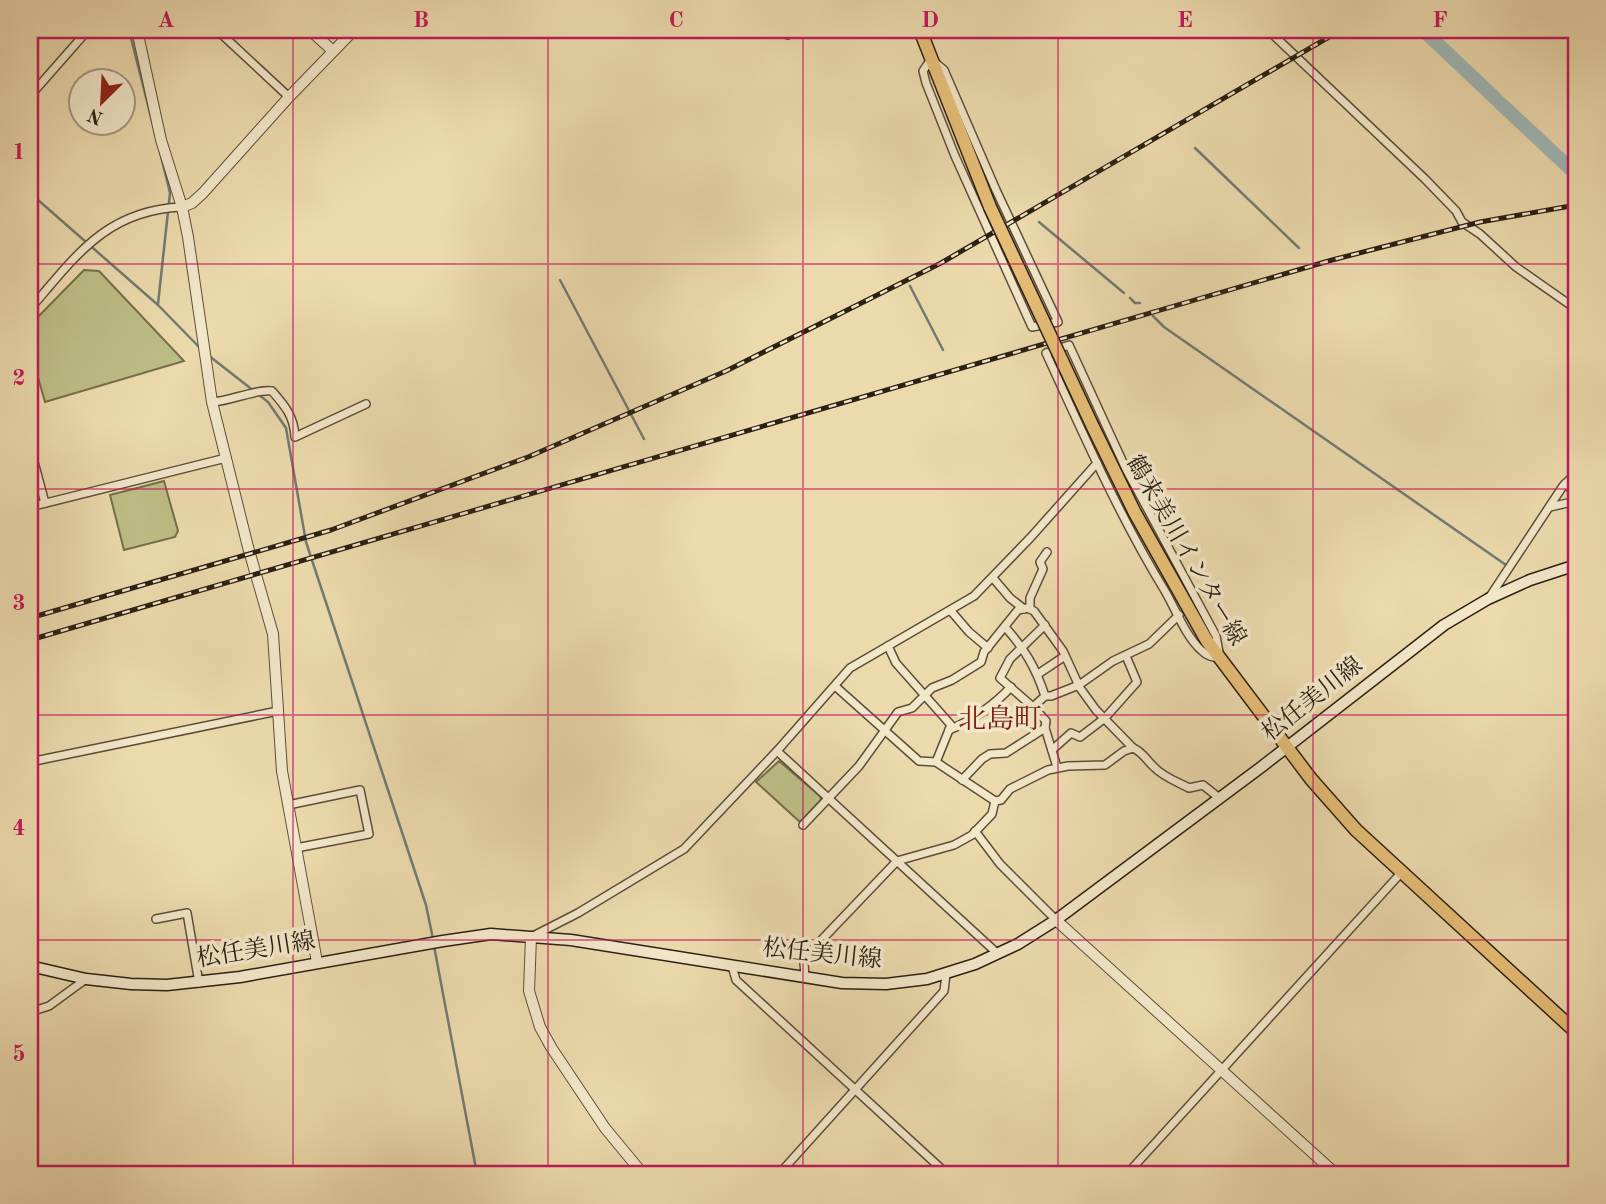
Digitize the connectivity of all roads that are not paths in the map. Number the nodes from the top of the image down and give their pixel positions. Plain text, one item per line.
1 (88, 30) edge
2 (137, 30) edge
3 (217, 30) edge
4 (310, 30) edge
5 (354, 30) edge
6 (920, 30) edge
7 (1268, 30) edge
8 (333, 51) junction
9 (931, 59) junction
10 (30, 96) edge
11 (289, 97) junction
12 (173, 207) junction
13 (30, 309) edge
14 (1576, 309) edge
15 (212, 402) junction
16 (366, 404) dead end
17 (30, 447) edge
18 (226, 458) junction
19 (1097, 463) junction
20 (1576, 473) edge
21 (1565, 484) junction
22 (1576, 493) edge
23 (1576, 501) edge
24 (45, 503) junction
25 (30, 507) edge
26 (1550, 507) junction
27 (1047, 552) dead end
28 (1576, 565) edge
29 (993, 578) junction
30 (1488, 599) junction
31 (1027, 609) junction
32 (951, 611) junction
33 (1178, 615) junction
34 (1045, 625) junction
35 (1005, 626) junction
36 (888, 646) junction
37 (988, 648) junction
38 (1023, 648) junction
39 (1065, 656) junction
40 (1126, 656) junction
41 (1220, 658) junction
42 (1038, 674) junction
43 (1079, 685) junction
44 (835, 686) junction
45 (1011, 687) junction
46 (925, 694) junction
47 (1045, 696) junction
48 (1033, 707) junction
49 (278, 711) junction
50 (1105, 718) junction
51 (1045, 728) junction
52 (949, 730) junction
53 (883, 731) junction
54 (1286, 747) junction
55 (1133, 748) junction
56 (1052, 750) junction
57 (777, 751) junction
58 (30, 762) edge
59 (936, 762) junction
60 (1057, 767) junction
61 (962, 780) junction
62 (1218, 797) junction
63 (828, 798) junction
64 (995, 801) junction
65 (288, 804) junction
66 (803, 825) dead end
67 (975, 831) junction
68 (296, 848) junction
69 (897, 861) junction
70 (1401, 873) junction
71 (156, 919) dead end
72 (1056, 920) junction
73 (531, 937) junction
74 (998, 954) junction
75 (317, 962) junction
76 (30, 966) edge
77 (732, 966) junction
78 (946, 974) junction
79 (805, 978) junction
80 (86, 979) junction
81 (199, 983) junction
82 (30, 1012) edge
83 (1576, 1032) edge
84 (1223, 1071) junction
85 (855, 1091) junction
86 (643, 1174) edge
87 (779, 1174) edge
88 (947, 1174) edge
89 (1127, 1174) edge
90 (1336, 1174) edge

1 - 10 street
2 - 12 street
3 - 11 street
4 - 8 street
5 - 8 street
6 - 9 main road, 鶴来美川インター線
7 - 14 street
8 - 11 street
9 - 9 street
9 - 41 main road, 鶴来美川インター線, bridge
11 - 12 street
12 - 13 street
12 - 15 street
15 - 16 street
15 - 18 street
17 - 24 street
18 - 24 street
18 - 49 street
19 - 29 street
19 - 33 street
19 - 41 street
20 - 21 street
21 - 22 street
21 - 26 street
23 - 26 street
24 - 25 street
26 - 30 street
27 - 31 street
28 - 30 main road, 松任美川線
29 - 31 street
29 - 32 street
30 - 54 main road, 松任美川線
31 - 34 street
31 - 35 street
32 - 36 street
32 - 37 street
33 - 40 street
33 - 41 street
34 - 38 street
34 - 39 street
35 - 37 street
35 - 38 street
36 - 44 street
36 - 46 street
37 - 46 street
38 - 42 street
38 - 45 street
39 - 42 street
39 - 43 street
40 - 43 street
40 - 50 street
41 - 54 main road, 鶴来美川インター線
42 - 47 street
43 - 47 street
43 - 50 street
44 - 53 street
44 - 57 street
45 - 48 street
45 - 52 street
46 - 52 street
46 - 53 street
47 - 48 street
48 - 51 street
49 - 58 street
49 - 65 street
50 - 55 street
50 - 56 street
51 - 56 street
51 - 61 street
52 - 59 street
53 - 59 street
53 - 63 street
54 - 62 main road, 松任美川線
54 - 70 main road, 鶴来美川インター線
55 - 60 street
55 - 62 street
56 - 60 street
57 - 63 street
57 - 73 street
59 - 61 street
60 - 64 street
61 - 64 street
62 - 72 main road, 松任美川線
63 - 66 street
63 - 69 street
64 - 67 street
65 - 68 street
65 - 68 street
67 - 69 street
67 - 72 street
68 - 75 street
69 - 74 street
69 - 79 street
70 - 83 main road, 鶴来美川インター線
70 - 84 street
71 - 81 street
72 - 74 main road, 松任美川線
72 - 84 street
73 - 75 main road, 松任美川線
73 - 77 main road, 松任美川線
73 - 86 street
74 - 78 main road, 松任美川線
75 - 81 main road, 松任美川線
76 - 80 main road, 松任美川線
77 - 79 main road, 松任美川線
77 - 85 street
78 - 79 main road, 松任美川線
78 - 85 street
80 - 81 main road, 松任美川線
80 - 82 street
84 - 89 street
84 - 90 street
85 - 87 street
85 - 88 street

